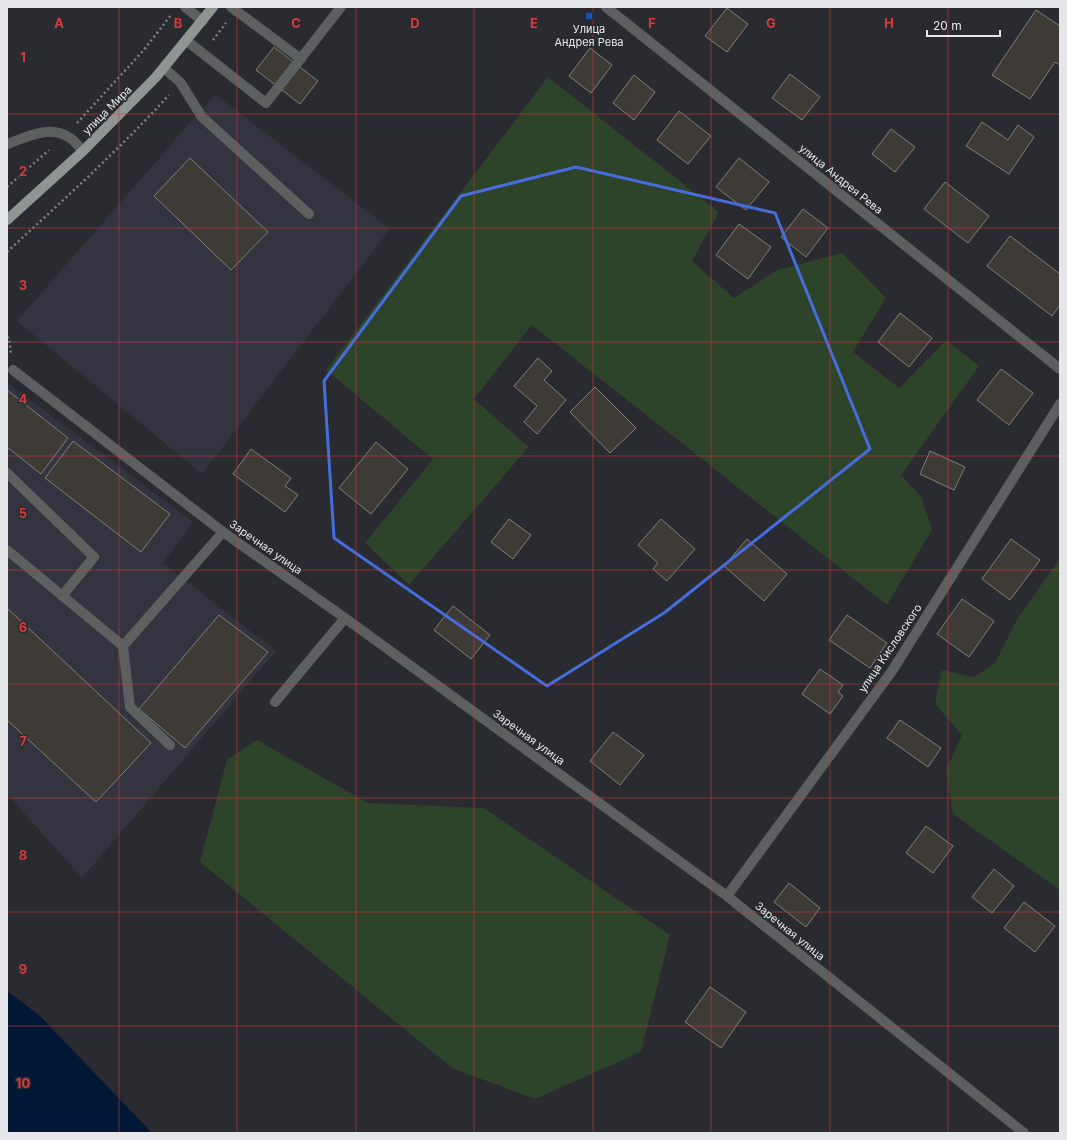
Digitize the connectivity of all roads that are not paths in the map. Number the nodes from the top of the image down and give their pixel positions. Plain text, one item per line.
1 (186, 7) edge
2 (213, 7) edge
3 (231, 7) edge
4 (341, 7) edge
5 (606, 7) edge
6 (203, 21) junction
7 (187, 41) junction
8 (301, 59) junction
9 (164, 68) junction
10 (7, 144) edge
11 (83, 151) junction
12 (309, 214) dead end
13 (7, 220) edge
14 (1060, 369) edge
15 (13, 370) dead end
16 (1060, 404) edge
17 (7, 473) edge
18 (223, 532) junction
19 (7, 550) edge
20 (62, 596) junction
21 (345, 618) junction
22 (123, 646) junction
23 (275, 702) dead end
24 (170, 745) dead end
25 (727, 896) junction
26 (1024, 1133) edge

1 - 6 street
2 - 6 main road, улица Мира
3 - 8 street
4 - 8 street
5 - 14 street, улица Андрея Рева
6 - 7 main road, улица Мира
7 - 8 street
7 - 9 main road, улица Мира
9 - 11 main road, улица Мира
9 - 12 street
10 - 11 street
11 - 13 main road, улица Мира
15 - 18 street, Заречная улица
16 - 25 street, улица Кисловского
17 - 20 street
18 - 21 street, Заречная улица
18 - 22 street
19 - 20 street
20 - 22 street
21 - 23 street
21 - 25 street, Заречная улица
22 - 24 street
25 - 26 street, Заречная улица

